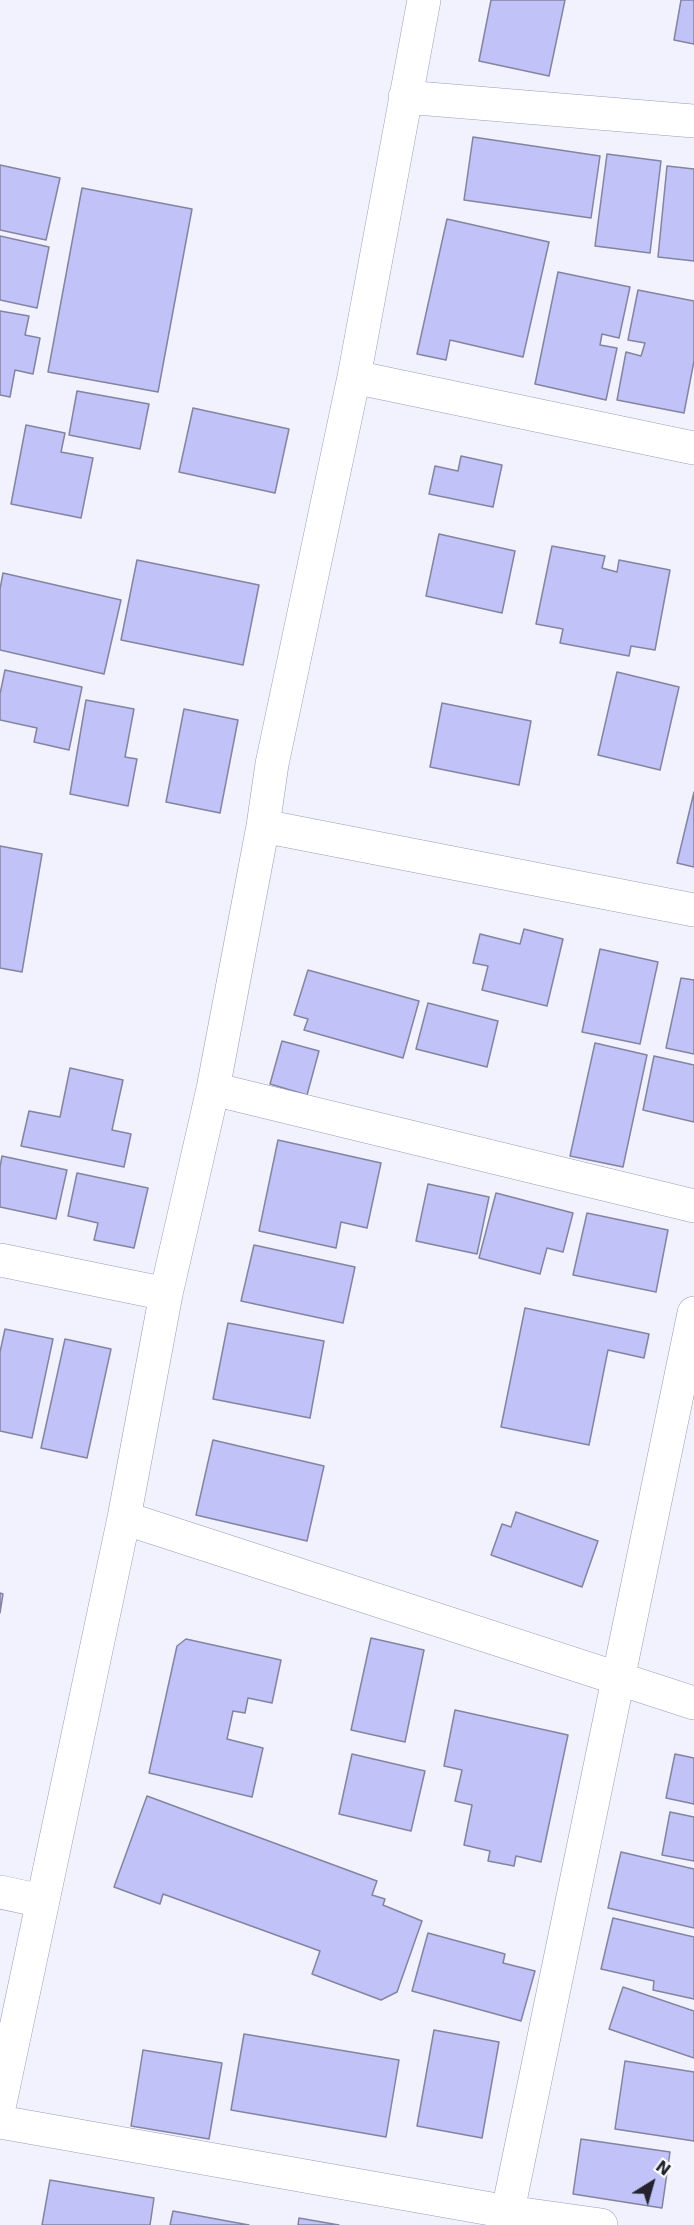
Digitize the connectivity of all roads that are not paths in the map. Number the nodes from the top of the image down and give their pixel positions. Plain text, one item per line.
1 (424, 0) edge
2 (405, 97) junction
3 (694, 121) edge
4 (354, 377) junction
5 (694, 448) edge
6 (263, 826) junction
7 (694, 910) edge
8 (213, 1089) junction
9 (694, 1206) edge
10 (0, 1260) edge
11 (166, 1294) junction
12 (694, 1313) edge
13 (124, 1518) junction
14 (617, 1679) junction
15 (694, 1703) edge
16 (0, 1892) edge
17 (42, 1901) junction
18 (0, 2103) edge
19 (0, 2122) edge
20 (506, 2219) edge
21 (601, 2225) edge

1 - 2 street
2 - 3 street
2 - 4 street
4 - 5 street
4 - 6 street
6 - 7 street
6 - 8 street
8 - 9 street
8 - 11 street
10 - 11 street
11 - 13 street
12 - 14 street
13 - 14 street
13 - 17 street
14 - 15 street
14 - 20 street
16 - 17 street
17 - 18 street
19 - 20 street
20 - 21 street

